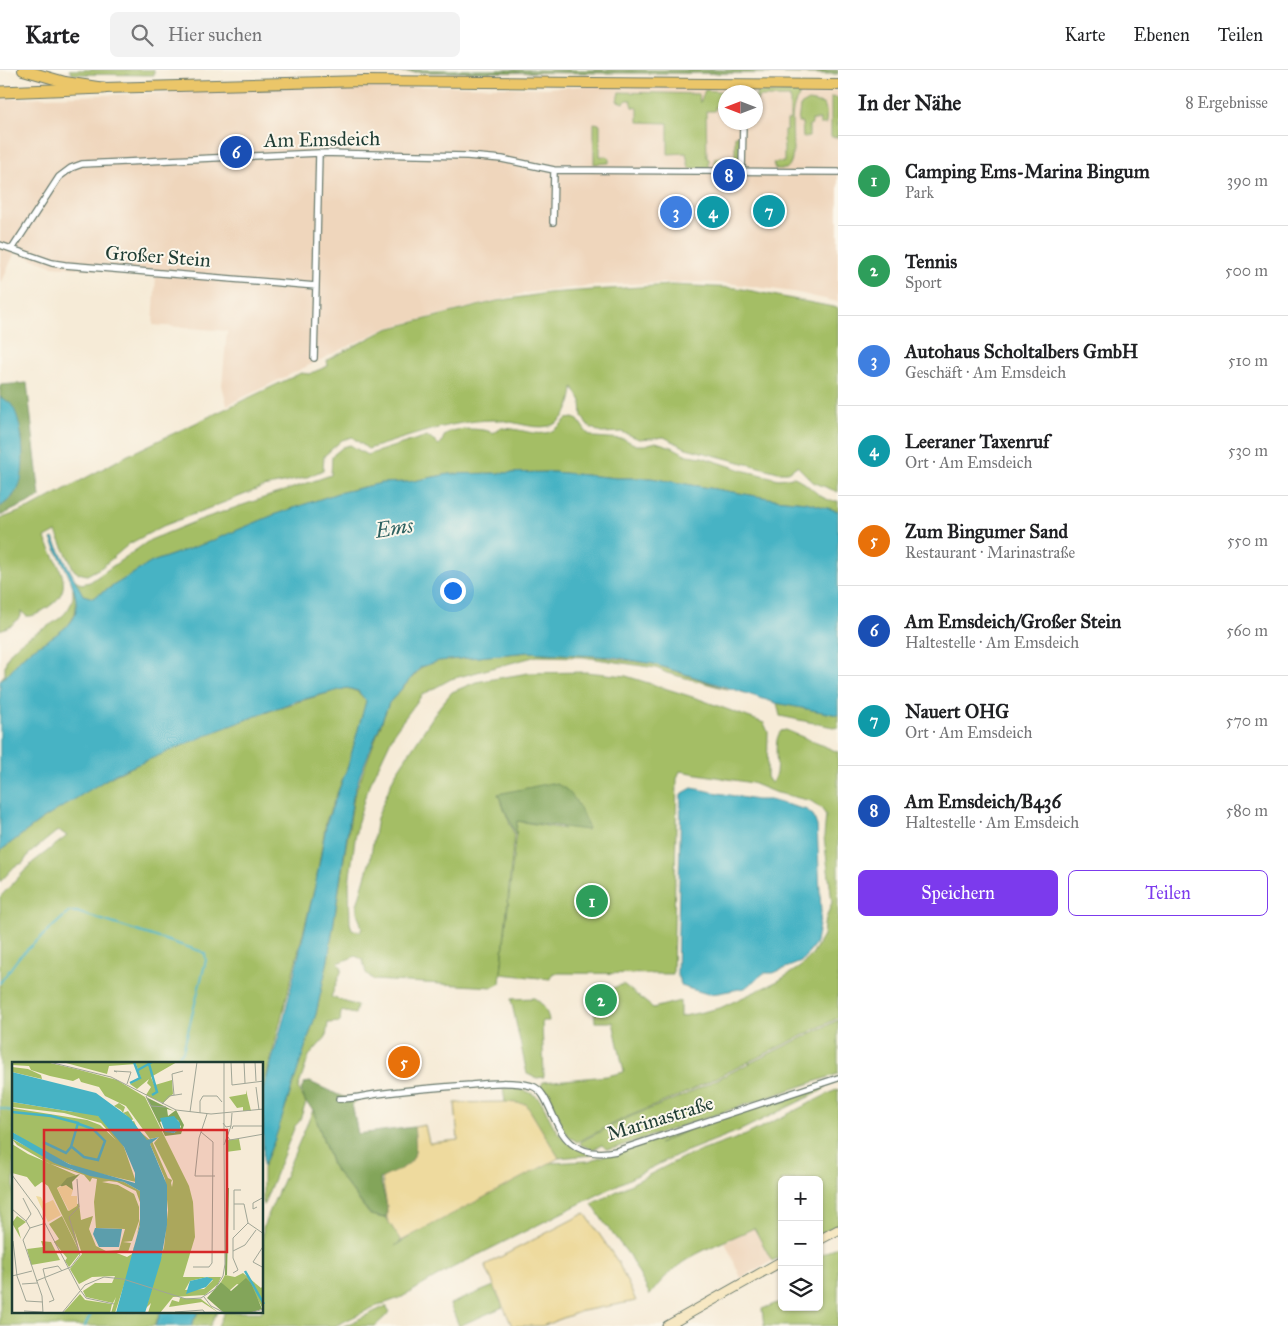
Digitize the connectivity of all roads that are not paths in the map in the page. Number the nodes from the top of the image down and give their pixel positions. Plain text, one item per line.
1 (24, 70) edge
2 (838, 85) edge
3 (104, 88) junction
4 (718, 88) edge
5 (763, 88) edge
6 (0, 92) edge
7 (743, 130) edge
8 (319, 153) junction
9 (554, 170) junction
10 (742, 172) junction
11 (838, 172) edge
12 (553, 222) dead end
13 (0, 245) edge
14 (12, 249) junction
15 (316, 286) junction
16 (314, 358) dead end
17 (838, 1078) edge
18 (339, 1099) dead end
19 (838, 1230) edge
20 (823, 1238) edge
21 (778, 1263) edge
22 (667, 1326) edge

1 - 3 main road
2 - 5 main road
3 - 4 main road
3 - 6 highway
7 - 10 street
8 - 9 street, Am Emsdeich
8 - 14 street, Am Emsdeich
8 - 15 street
9 - 10 street, Am Emsdeich
9 - 12 street
10 - 11 street, Am Emsdeich
13 - 14 street, Großer Stein
14 - 15 street, Großer Stein
15 - 16 street
17 - 18 street, Marinastraße
19 - 20 main road
21 - 22 main road

